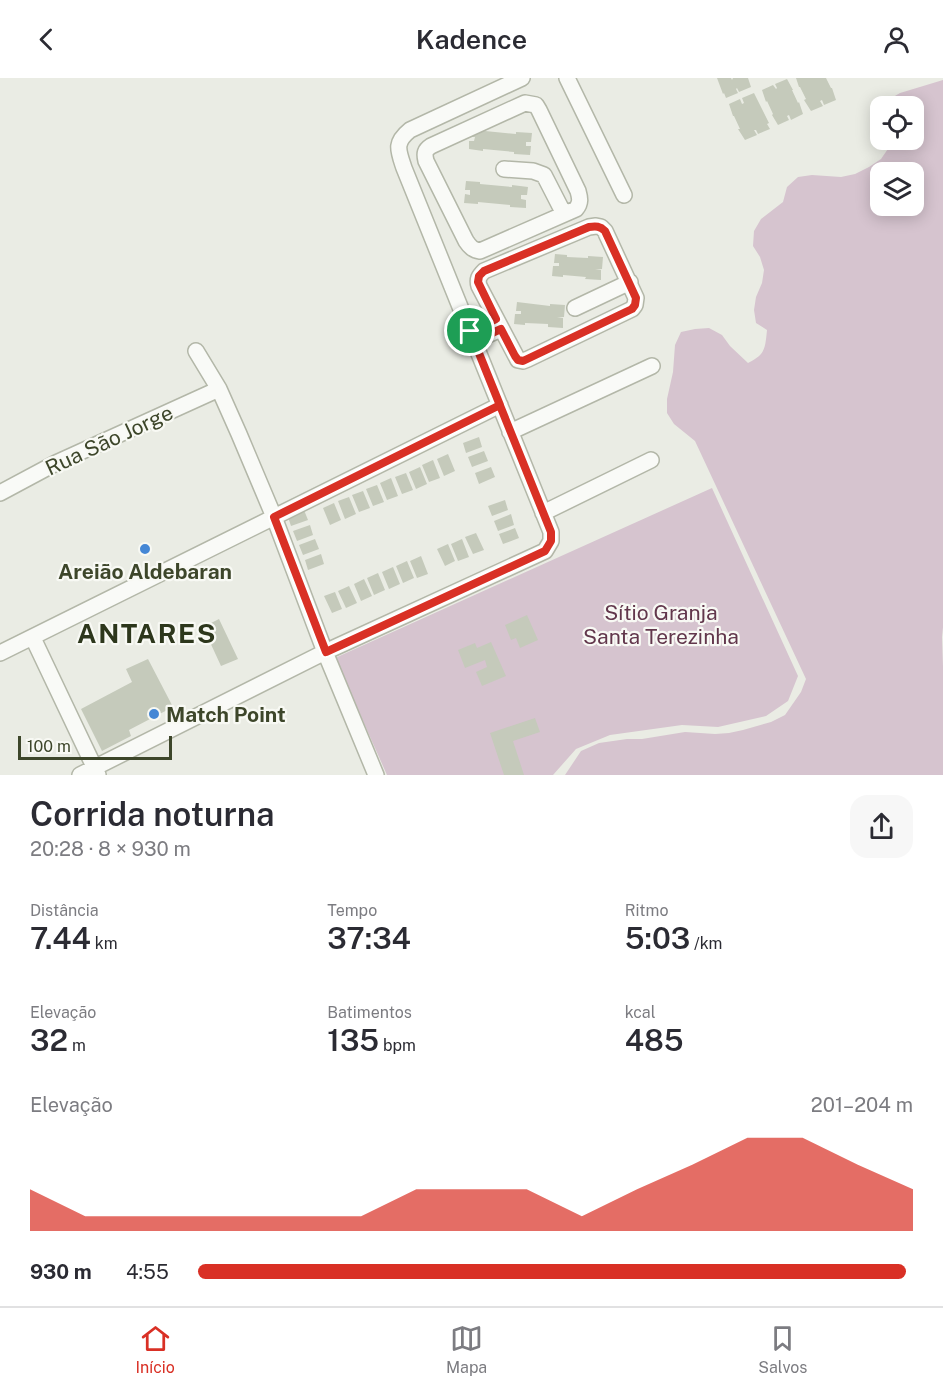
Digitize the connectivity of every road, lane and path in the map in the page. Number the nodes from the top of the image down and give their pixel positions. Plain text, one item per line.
1 (522, 78) edge
2 (567, 78) edge
3 (504, 169) dead end
4 (624, 195) dead end
5 (445, 199) junction
6 (421, 210) junction
7 (564, 214) junction
8 (630, 282) junction
9 (575, 308) dead end
10 (499, 324) junction
11 (472, 336) junction
12 (196, 351) dead end
13 (652, 366) dead end
14 (219, 389) junction
15 (500, 405) junction
16 (510, 432) junction
17 (651, 460) dead end
18 (0, 493) edge
19 (543, 513) junction
20 (274, 517) junction
21 (33, 638) junction
22 (326, 652) junction
23 (0, 653) edge
24 (96, 771) edge
25 (80, 775) edge
26 (376, 775) edge

1 - 6 street
2 - 4 street
3 - 7 street
5 - 6 street
5 - 7 street
5 - 7 street
6 - 11 street
8 - 9 street
8 - 10 street
8 - 10 street
10 - 11 street
11 - 15 street
12 - 14 street
13 - 16 street
14 - 18 street, Rua São Jorge
14 - 20 street
15 - 16 street
15 - 20 street
16 - 19 street
17 - 19 street
19 - 22 street
20 - 21 street
20 - 22 street
21 - 23 street
21 - 24 street
22 - 24 street
22 - 26 street
24 - 25 street

